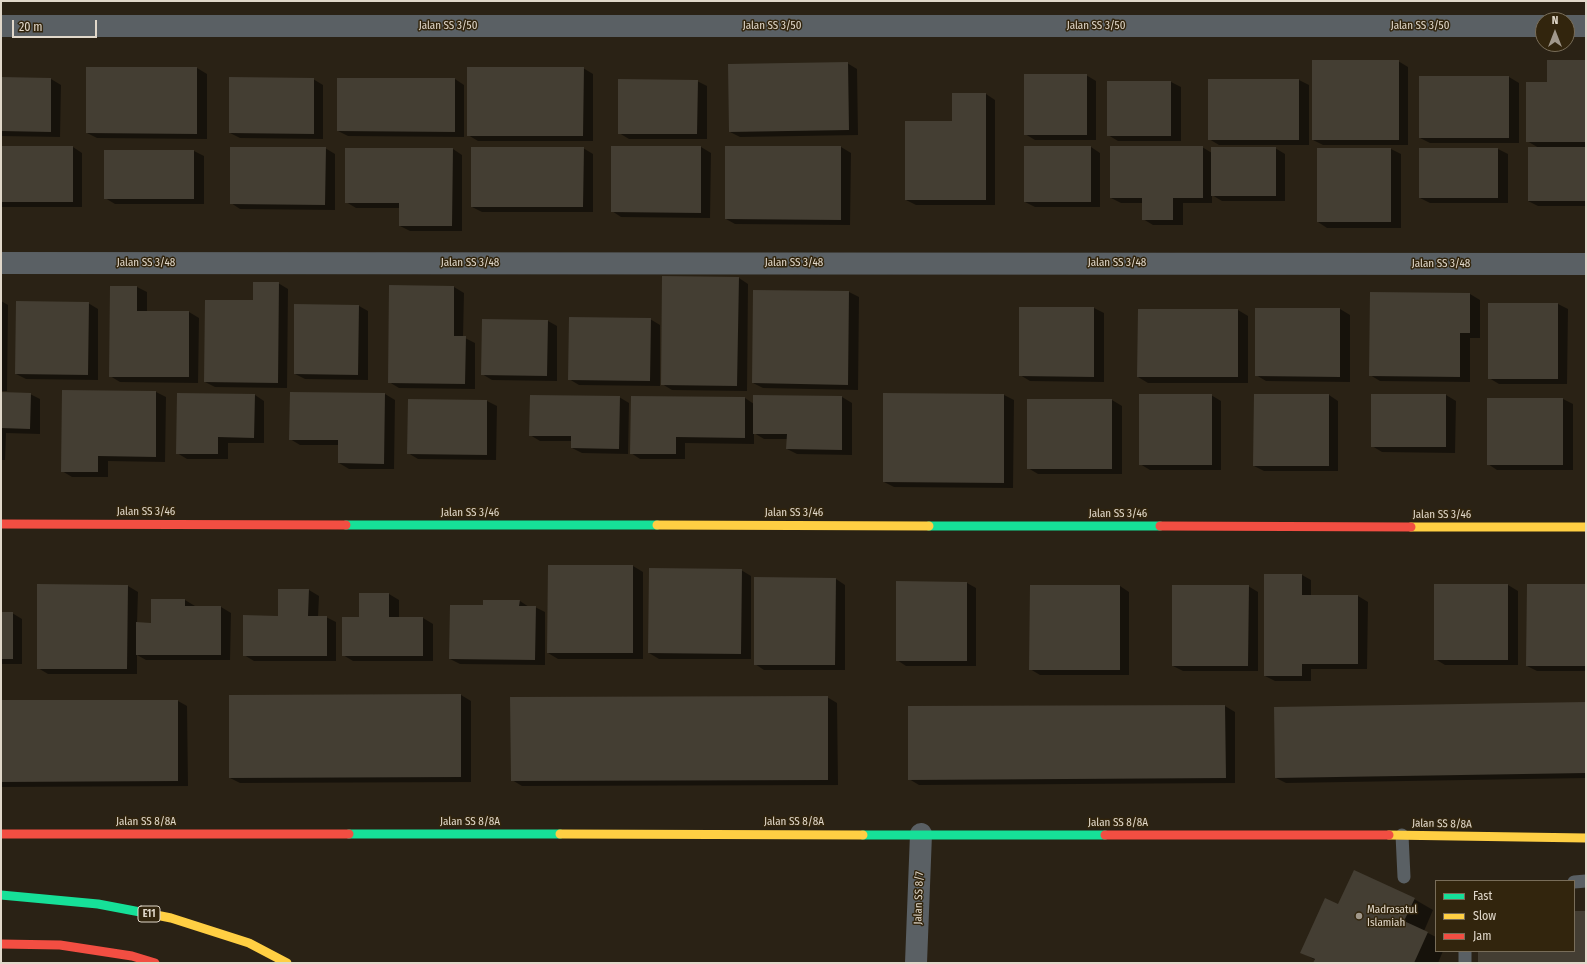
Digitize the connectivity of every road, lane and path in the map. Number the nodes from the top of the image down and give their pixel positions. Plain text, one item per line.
1 (1, 26) edge
2 (1535, 26) edge
3 (1575, 26) edge
4 (1586, 26) edge
5 (1, 263) edge
6 (1586, 264) edge
7 (1, 524) edge
8 (1586, 527) edge
9 (1, 834) edge
10 (921, 834) junction
11 (1402, 835) junction
12 (1586, 838) edge
13 (1404, 877) dead end
14 (1586, 881) edge
15 (1575, 882) edge
16 (2, 895) edge
17 (1, 944) edge
18 (1465, 952) edge
19 (155, 963) edge
20 (287, 963) edge
21 (916, 963) edge
22 (1465, 963) edge

1 - 2 street, Jalan SS 3/50
3 - 4 street
5 - 6 street, Jalan SS 3/48
7 - 8 main road, Jalan SS 3/46
9 - 10 main road, Jalan SS 8/8A
10 - 11 main road, Jalan SS 8/8A
10 - 21 street, Jalan SS 8/7
11 - 12 main road, Jalan SS 8/8A
11 - 13 lane
14 - 15 lane
16 - 20 main road, E11
17 - 19 main road
18 - 22 lane

